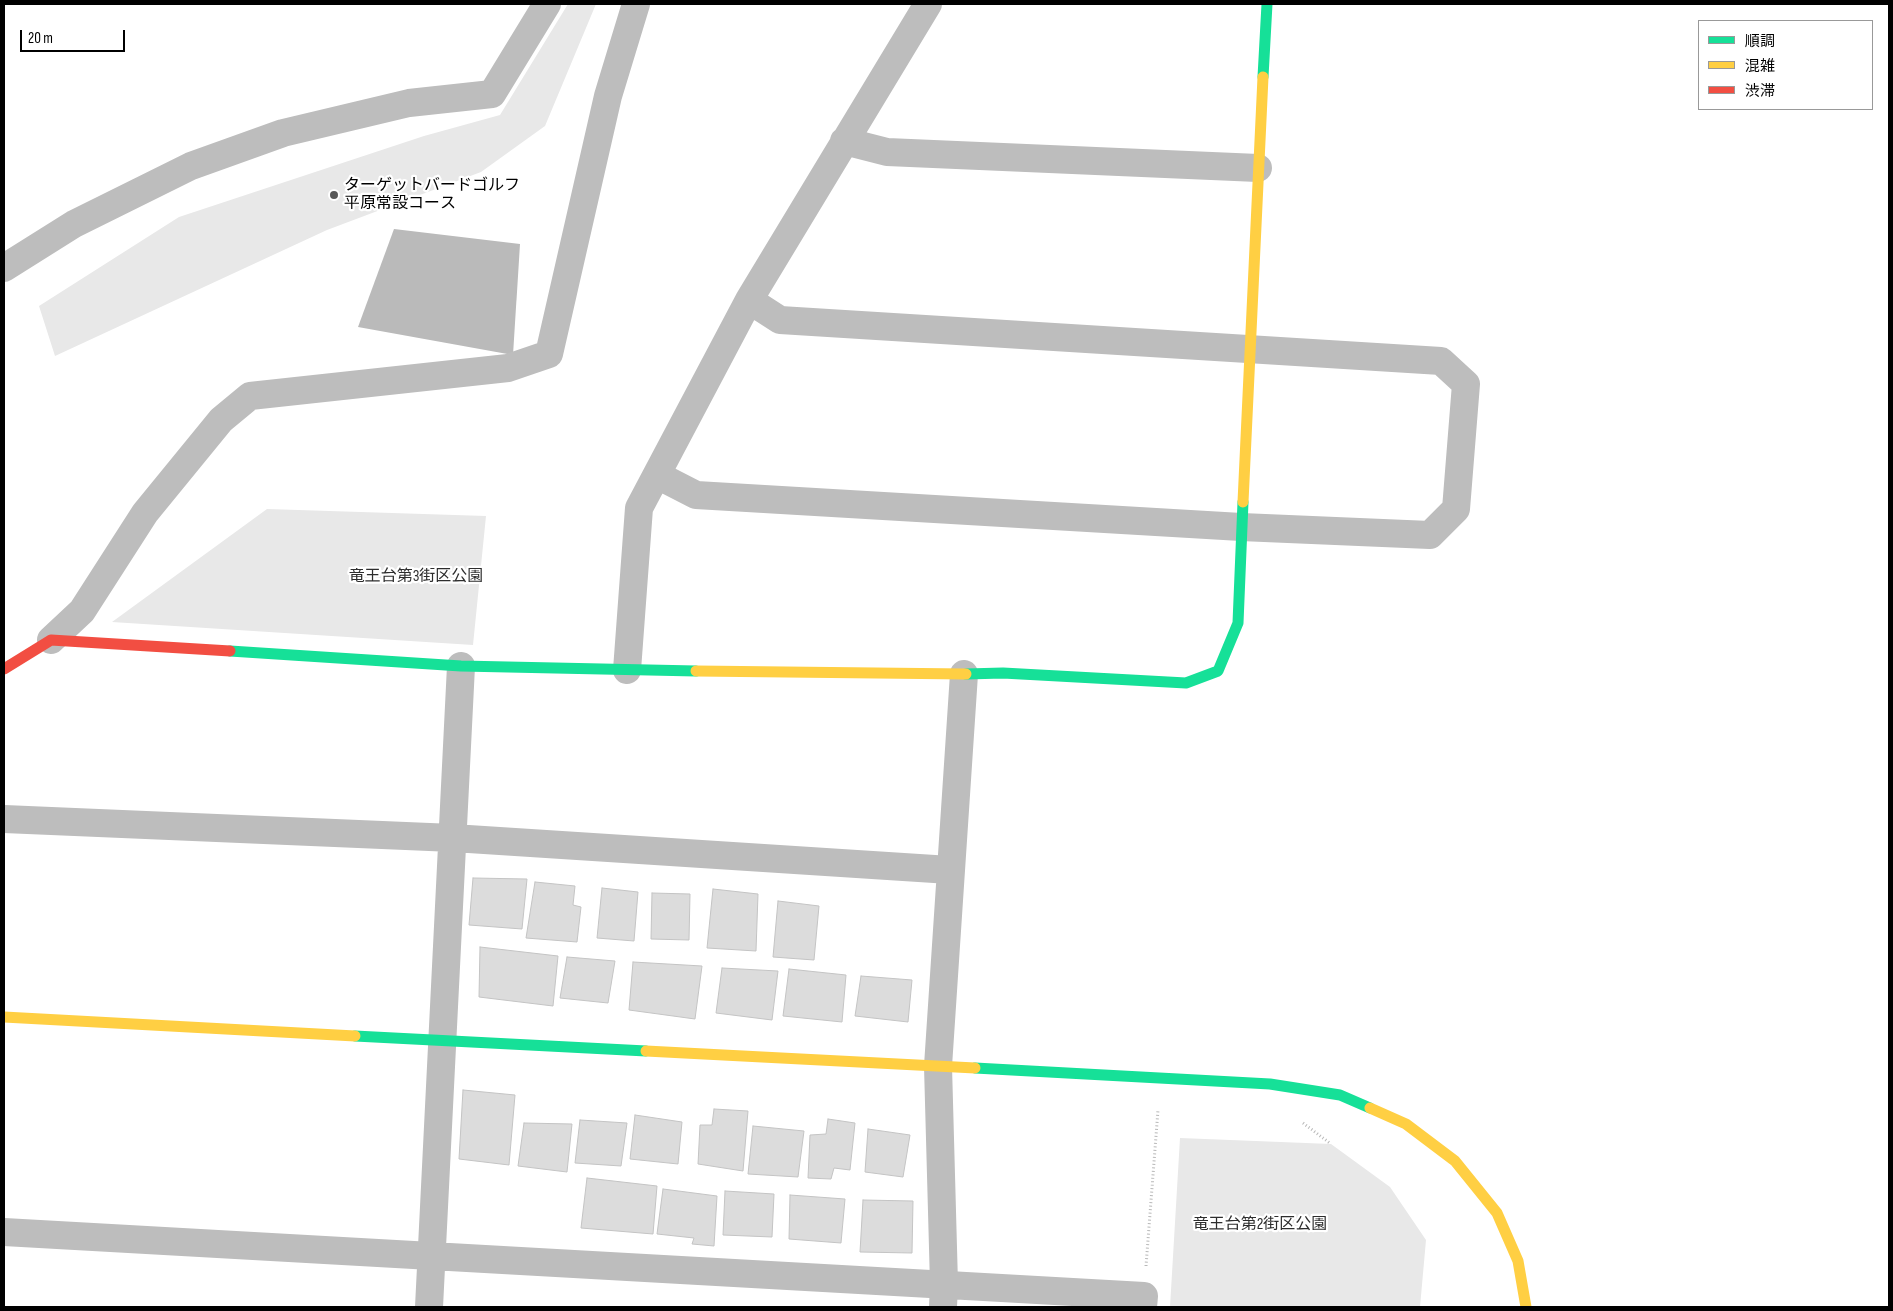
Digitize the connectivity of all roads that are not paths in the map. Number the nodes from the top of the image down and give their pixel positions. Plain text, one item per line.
1 (547, 4) edge
2 (636, 4) edge
3 (928, 4) edge
4 (1266, 4) edge
5 (844, 141) junction
6 (1258, 168) junction
7 (4, 268) edge
8 (749, 300) junction
9 (1250, 350) junction
10 (657, 475) junction
11 (1241, 527) junction
12 (51, 640) junction
13 (461, 666) junction
14 (4, 669) edge
15 (627, 670) junction
16 (964, 674) junction
17 (4, 819) edge
18 (453, 838) junction
19 (950, 870) junction
20 (4, 1017) edge
21 (443, 1040) junction
22 (938, 1066) junction
23 (4, 1232) edge
24 (432, 1256) junction
25 (943, 1296) edge
26 (1144, 1302) edge
27 (430, 1307) edge
28 (1526, 1307) edge

1 - 7 street
2 - 12 street
3 - 5 street
4 - 6 street
5 - 6 street
5 - 8 street
6 - 9 street
8 - 9 street
8 - 10 street
9 - 11 street
9 - 11 street
10 - 11 street
10 - 15 street
11 - 16 street
12 - 13 street
12 - 14 street
13 - 15 street
13 - 18 street
15 - 16 street
16 - 19 street
17 - 18 street
18 - 19 street
18 - 21 street
19 - 22 street
20 - 21 street
21 - 22 street
21 - 24 street
22 - 25 street
22 - 28 street
23 - 24 street
24 - 25 street
24 - 27 street
25 - 26 street

